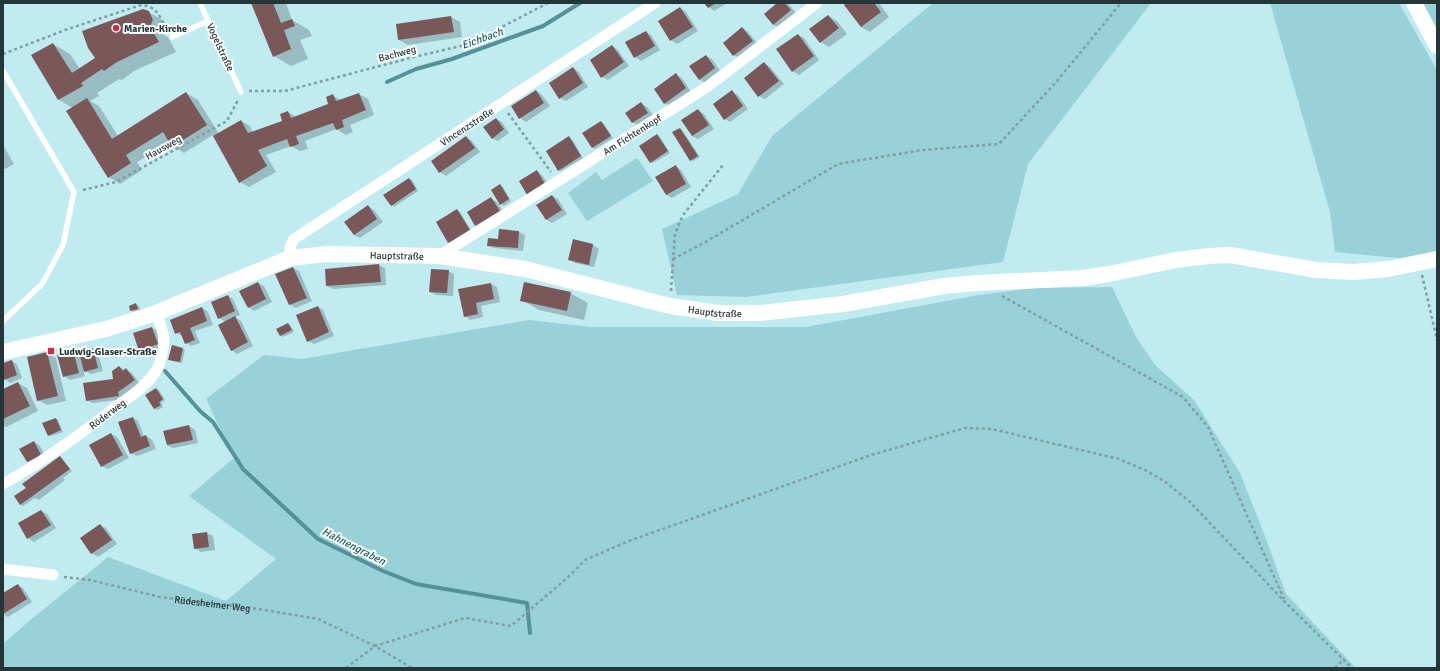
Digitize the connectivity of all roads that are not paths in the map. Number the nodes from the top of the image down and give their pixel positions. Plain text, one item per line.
1 (200, 3) edge
2 (655, 3) edge
3 (817, 3) edge
4 (1414, 3) edge
5 (208, 21) junction
6 (172, 37) road end
7 (1437, 46) edge
8 (3, 71) edge
9 (241, 92) road end
10 (439, 256) junction
11 (290, 258) junction
12 (1437, 258) edge
13 (156, 312) junction
14 (3, 321) edge
15 (3, 352) edge
16 (3, 484) edge
17 (3, 569) edge
18 (53, 575) road end

1 - 5 lane, Vogelstraße
2 - 11 street, Vincenzstraße
3 - 10 street, Am Fichtenkopf
4 - 7 street
5 - 6 lane
5 - 9 lane, Vogelstraße
8 - 14 lane
10 - 11 street, Hauptstraße
10 - 12 street, Hauptstraße
11 - 13 street, Hauptstraße
13 - 15 street, Hauptstraße
13 - 16 street, Röderweg
17 - 18 street

